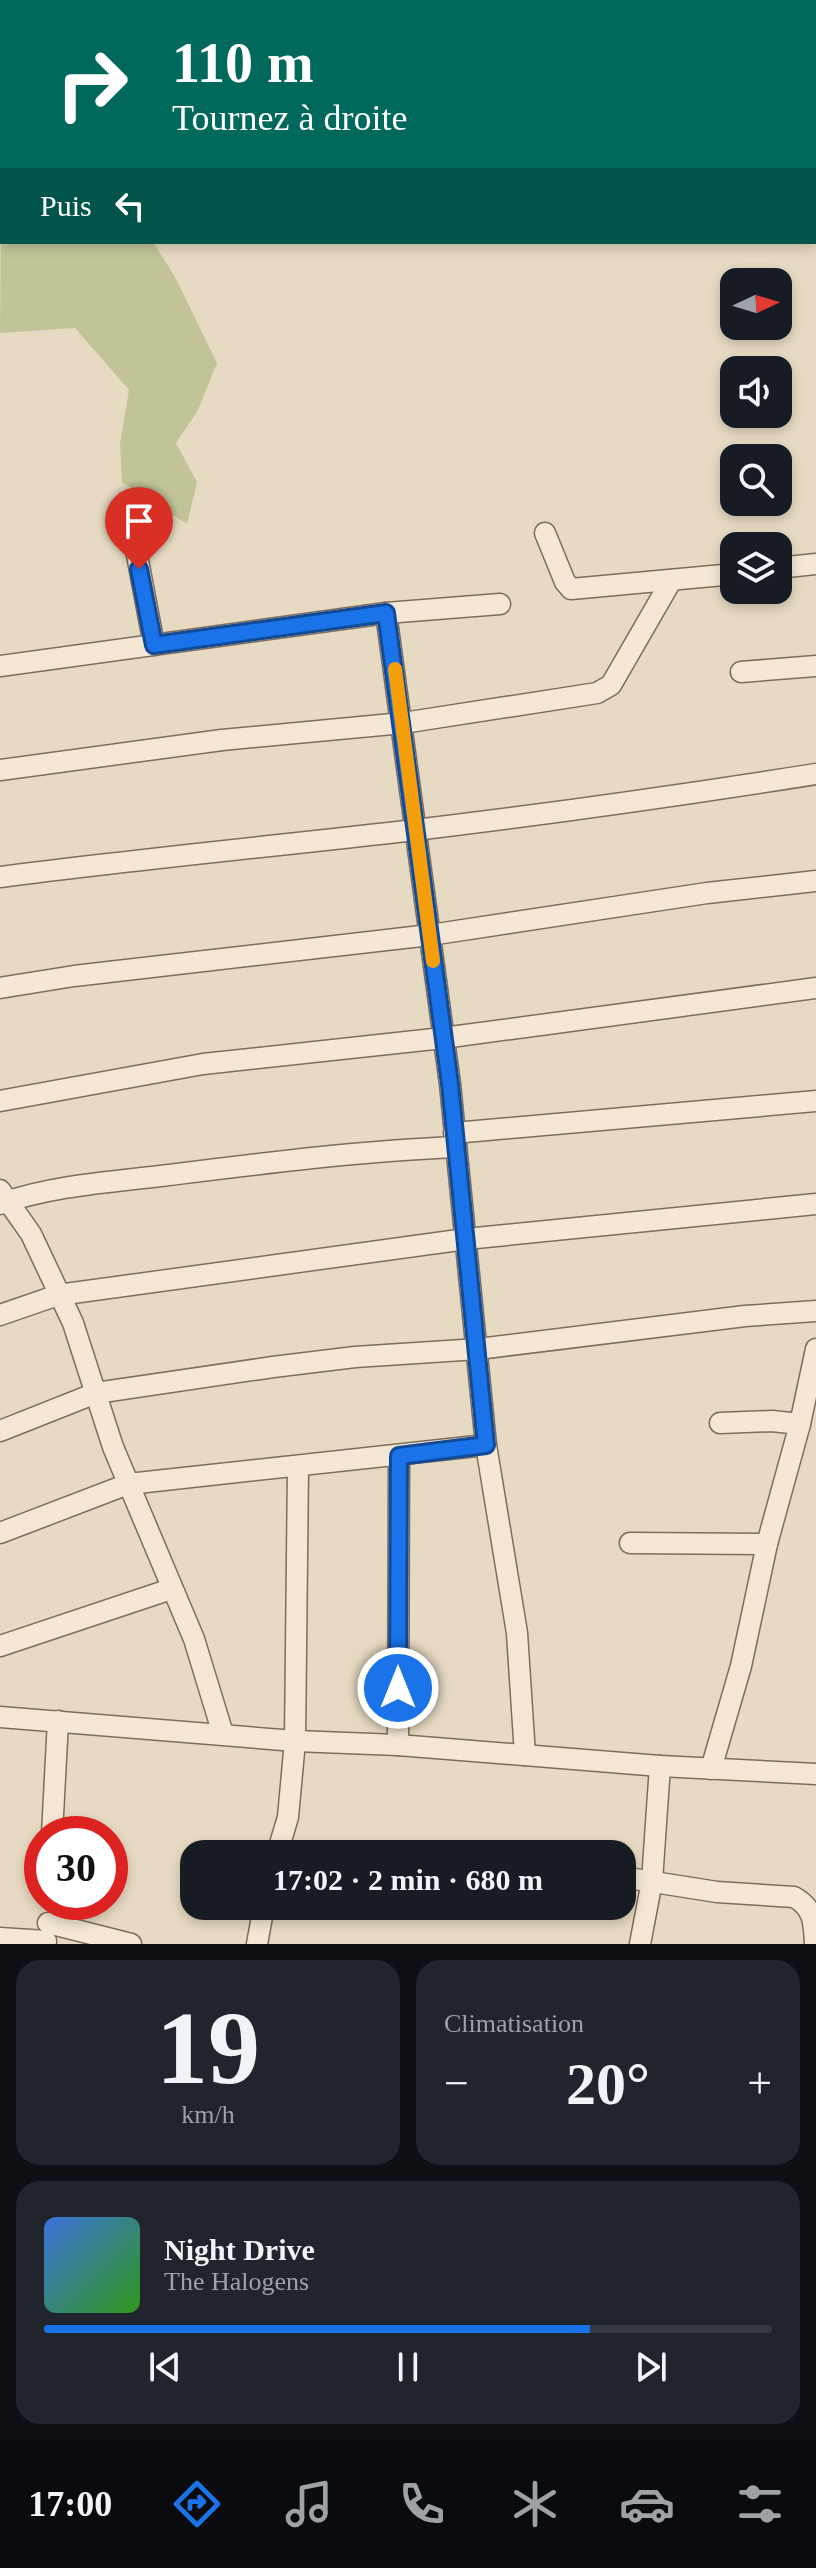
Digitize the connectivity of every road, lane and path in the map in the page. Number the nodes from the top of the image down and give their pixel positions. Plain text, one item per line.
1 (130, 518) dead end
2 (545, 533) dead end
3 (816, 564) edge
4 (792, 567) edge
5 (720, 576) edge
6 (671, 581) junction
7 (500, 604) dead end
8 (386, 613) junction
9 (154, 645) junction
10 (0, 666) edge
11 (816, 666) edge
12 (741, 672) dead end
13 (403, 723) junction
14 (0, 770) edge
15 (816, 774) edge
16 (415, 830) junction
17 (0, 877) edge
18 (816, 881) edge
19 (430, 935) junction
20 (0, 988) edge
21 (816, 988) edge
22 (443, 1038) junction
23 (0, 1101) edge
24 (816, 1101) edge
25 (455, 1140) junction
26 (3, 1199) edge
27 (816, 1204) edge
28 (466, 1239) junction
29 (58, 1295) junction
30 (816, 1311) edge
31 (0, 1315) edge
32 (478, 1349) junction
33 (816, 1349) edge
34 (96, 1393) junction
35 (720, 1423) dead end
36 (800, 1424) junction
37 (0, 1431) edge
38 (486, 1445) junction
39 (399, 1456) junction
40 (298, 1466) junction
41 (128, 1484) junction
42 (0, 1533) edge
43 (630, 1543) dead end
44 (767, 1544) junction
45 (171, 1589) junction
46 (0, 1646) edge
47 (0, 1717) edge
48 (58, 1721) junction
49 (223, 1734) junction
50 (295, 1741) junction
51 (398, 1745) junction
52 (525, 1755) junction
53 (660, 1766) junction
54 (711, 1769) junction
55 (816, 1774) edge
56 (53, 1816) edge
57 (281, 1840) edge
58 (636, 1879) edge
59 (652, 1881) junction
60 (261, 1920) edge
61 (46, 1936) edge
62 (0, 1938) edge
63 (131, 1944) edge
64 (257, 1944) edge
65 (640, 1944) edge
66 (815, 1944) edge

1 - 9 street
2 - 6 street
3 - 4 street
5 - 6 street
6 - 13 street
7 - 8 street
8 - 9 street
8 - 13 street
9 - 10 street
11 - 12 street
13 - 14 street
13 - 16 street
15 - 16 street
16 - 17 street
16 - 19 street
18 - 19 street
19 - 20 street
19 - 22 street
21 - 22 street
22 - 23 street
22 - 25 street
24 - 25 street
25 - 26 street
25 - 28 street
26 - 29 street
27 - 28 street
28 - 29 street
28 - 32 street
29 - 31 street
29 - 34 street
30 - 32 street
32 - 34 street
32 - 38 street
33 - 36 street
34 - 37 street
34 - 41 street
35 - 36 street
36 - 44 street
38 - 39 street
38 - 52 street
39 - 40 street
39 - 51 street
40 - 41 street
40 - 50 street
41 - 42 street
41 - 45 street
43 - 44 street
44 - 54 street
45 - 46 street
45 - 49 street
47 - 48 street
48 - 49 street
48 - 56 street
49 - 50 street
50 - 51 street
50 - 57 street
51 - 52 street
52 - 53 street
53 - 54 street
53 - 59 street
54 - 55 street
58 - 59 street
59 - 65 street
59 - 66 street
60 - 64 street
61 - 62 street
61 - 63 street

